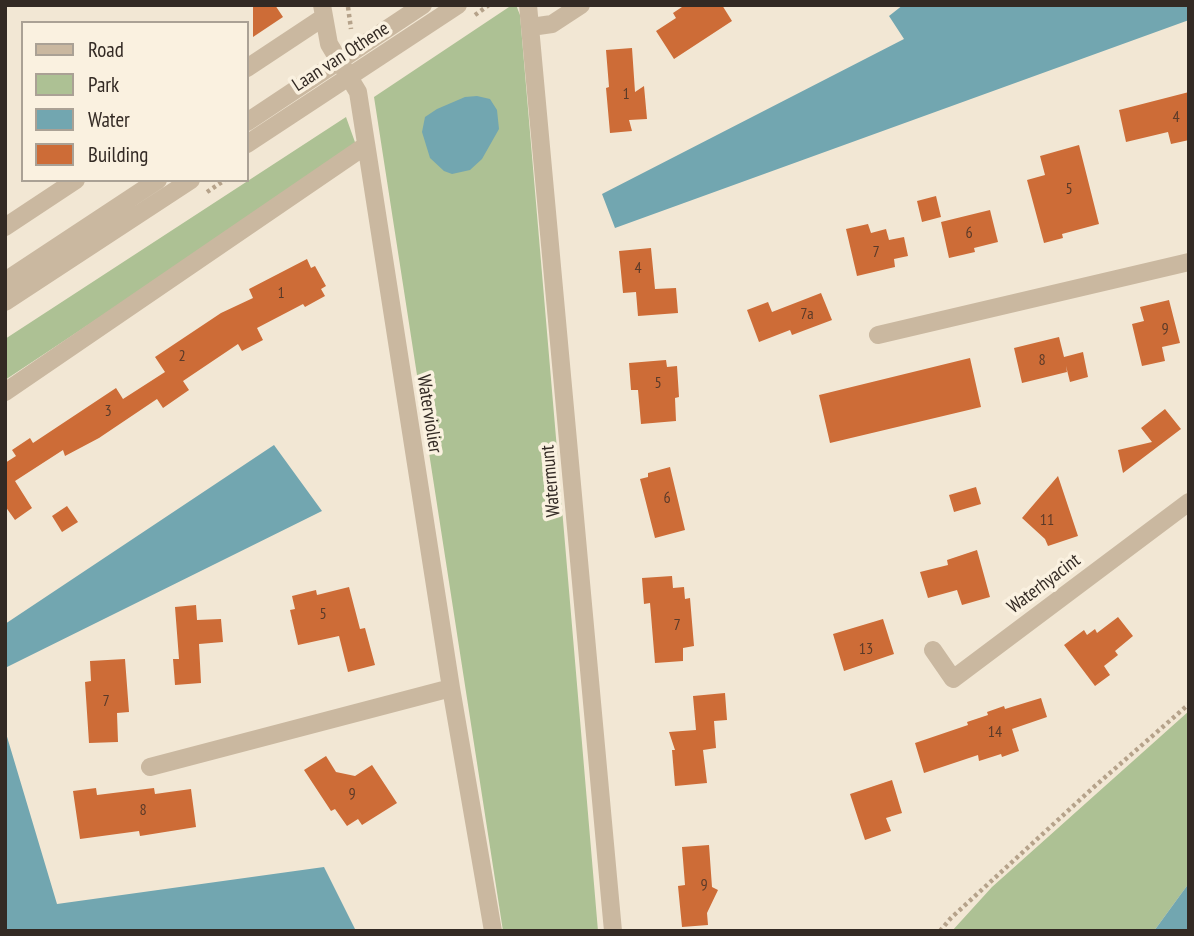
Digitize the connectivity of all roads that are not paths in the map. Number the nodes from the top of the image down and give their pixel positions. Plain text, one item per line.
1 (423, 5) edge
2 (458, 5) edge
3 (528, 5) edge
4 (581, 5) edge
5 (323, 11) edge
6 (531, 27) junction
7 (339, 61) junction
8 (248, 67) edge
9 (349, 77) junction
10 (248, 121) edge
11 (248, 143) edge
12 (365, 146) junction
13 (73, 182) edge
14 (155, 182) edge
15 (188, 182) edge
16 (5, 227) edge
17 (1189, 262) edge
18 (5, 281) edge
19 (5, 302) edge
20 (878, 335) dead end
21 (5, 392) edge
22 (1189, 502) edge
23 (933, 650) dead end
24 (451, 688) junction
25 (150, 767) dead end
26 (493, 931) edge
27 (613, 931) edge

1 - 7 street, Laan van Othene
2 - 9 street, Laan van Othene
3 - 6 street, Watermunt
4 - 6 street
5 - 7 street, Waterviolier
5 - 8 street
6 - 27 street, Watermunt
7 - 9 street, Waterviolier
7 - 10 street, Laan van Othene
9 - 11 street, Laan van Othene
9 - 12 street, Waterviolier
12 - 21 street
12 - 24 street, Waterviolier
13 - 16 street
14 - 18 street
15 - 19 street
17 - 20 street
22 - 23 street, Waterhyacint
24 - 25 street
24 - 26 street, Waterviolier

